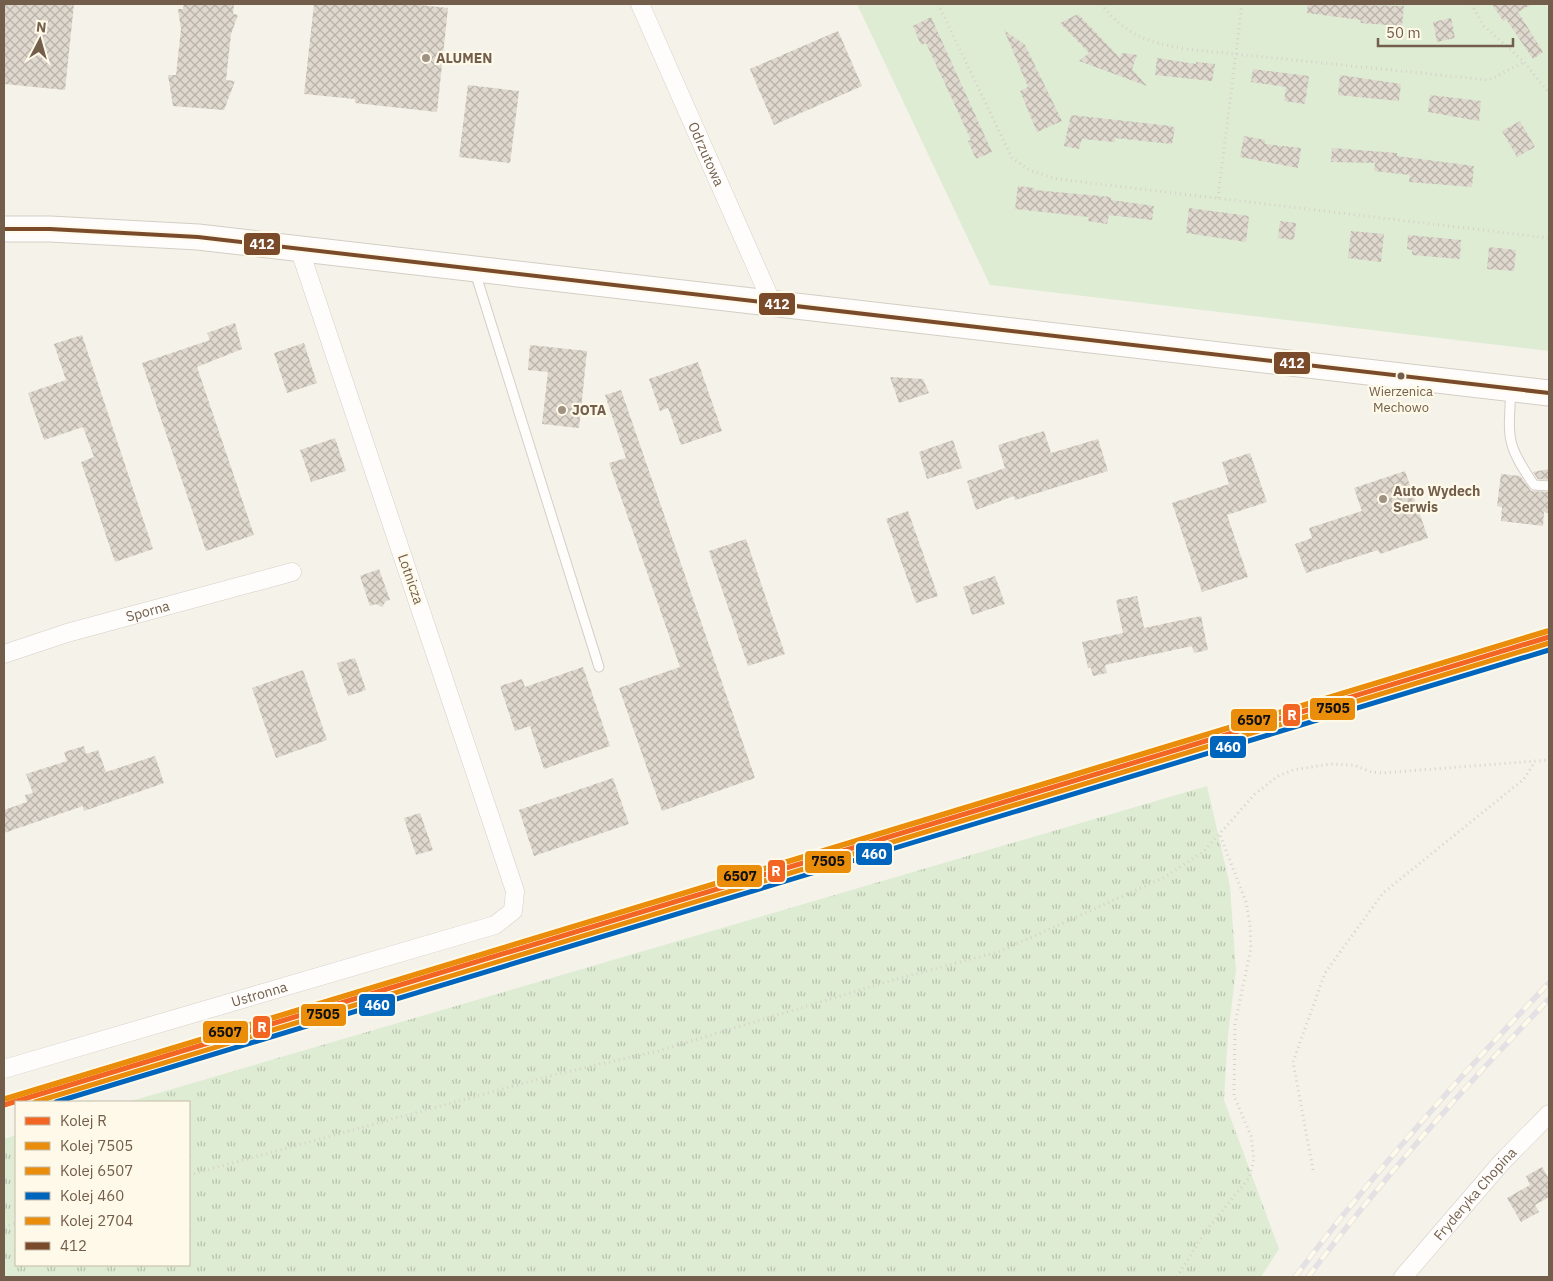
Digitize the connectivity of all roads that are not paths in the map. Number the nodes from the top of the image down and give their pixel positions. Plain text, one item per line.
1 (640, 4) edge
2 (4, 230) edge
3 (299, 248) junction
4 (473, 268) junction
5 (772, 303) junction
6 (1511, 390) junction
7 (1549, 393) edge
8 (1549, 486) edge
9 (292, 572) dead end
10 (4, 654) edge
11 (599, 667) dead end
12 (512, 911) joint
13 (4, 1069) edge
14 (1549, 1114) edge
15 (1403, 1277) edge

1 - 5 street, Odrzutowa
2 - 3 main road
3 - 4 main road
3 - 12 street, Lotnicza
4 - 5 main road
4 - 11 lane
5 - 6 main road
6 - 7 main road
6 - 8 lane
9 - 10 street, Sporna
12 - 13 street, Ustronna
14 - 15 street, Fryderyka Chopina

